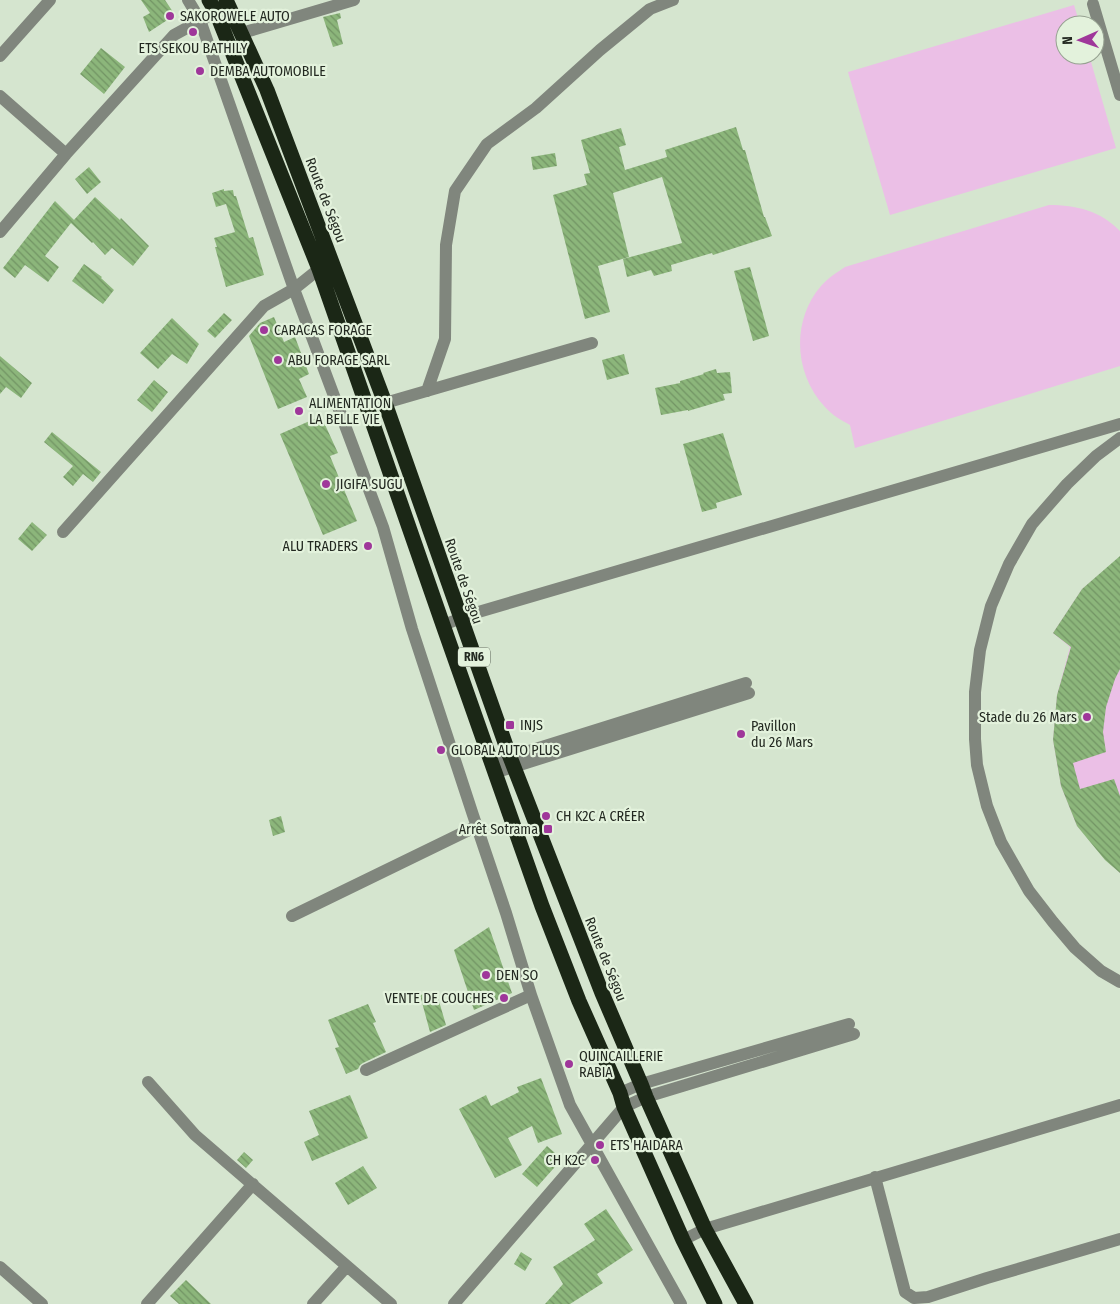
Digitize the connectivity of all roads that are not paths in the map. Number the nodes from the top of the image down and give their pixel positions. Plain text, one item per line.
1 (50, 0) edge
2 (188, 0) edge
3 (226, 0) edge
4 (354, 0) edge
5 (672, 0) edge
6 (1093, 4) dead end
7 (212, 6) edge
8 (200, 20) junction
9 (242, 33) junction
10 (0, 56) edge
11 (1120, 94) edge
12 (0, 96) edge
13 (66, 154) junction
14 (0, 232) edge
15 (319, 269) junction
16 (294, 289) junction
17 (592, 343) dead end
18 (427, 391) junction
19 (384, 403) junction
20 (1120, 424) edge
21 (1120, 438) edge
22 (63, 532) dead end
23 (460, 619) junction
24 (443, 626) junction
25 (748, 688) dead end
26 (512, 762) junction
27 (493, 768) junction
28 (477, 826) junction
29 (292, 916) dead end
30 (1120, 982) edge
31 (531, 995) junction
32 (852, 1029) dead end
33 (366, 1070) dead end
34 (148, 1082) dead end
35 (644, 1090) junction
36 (620, 1093) junction
37 (1120, 1105) edge
38 (624, 1107) junction
39 (591, 1145) junction
40 (875, 1177) junction
41 (253, 1184) junction
42 (705, 1229) junction
43 (1120, 1239) edge
44 (683, 1240) junction
45 (347, 1266) junction
46 (0, 1267) edge
47 (928, 1297) junction
48 (42, 1304) edge
49 (147, 1304) edge
50 (313, 1304) edge
51 (391, 1304) edge
52 (454, 1304) edge
53 (681, 1304) edge
54 (715, 1304) edge
55 (746, 1304) edge
56 (902, 1304) edge

1 - 10 street
2 - 8 street
3 - 9 highway, Route de Ségou / RN6
4 - 9 street
5 - 18 street
6 - 11 street
7 - 8 street
7 - 15 highway, RN6
8 - 13 street
8 - 16 street
9 - 19 highway, Route de Ségou / RN6
12 - 13 street
13 - 14 street
15 - 16 street
15 - 24 highway, RN6
16 - 22 street
16 - 28 street
17 - 18 street
18 - 19 street
19 - 23 highway, Route de Ségou / RN6
20 - 23 street
21 - 30 street
23 - 24 street
23 - 26 highway, Route de Ségou / RN6
24 - 27 highway, RN6
25 - 26 street
26 - 27 street
26 - 35 highway, Route de Ségou / RN6
27 - 36 highway, RN6
28 - 29 street
28 - 31 street
31 - 33 street
31 - 39 street
32 - 35 street
34 - 41 street
35 - 36 street
35 - 38 street
35 - 42 highway, Route de Ségou / RN6
36 - 38 highway, RN6
37 - 40 street
38 - 39 street
38 - 44 highway, RN6
39 - 52 street
39 - 53 street
40 - 42 street
40 - 47 street
41 - 45 street
41 - 49 street
42 - 44 street
42 - 55 highway, Route de Ségou / RN6
43 - 47 street
44 - 54 highway, RN6
45 - 50 street
45 - 51 street
46 - 48 street
47 - 56 street

